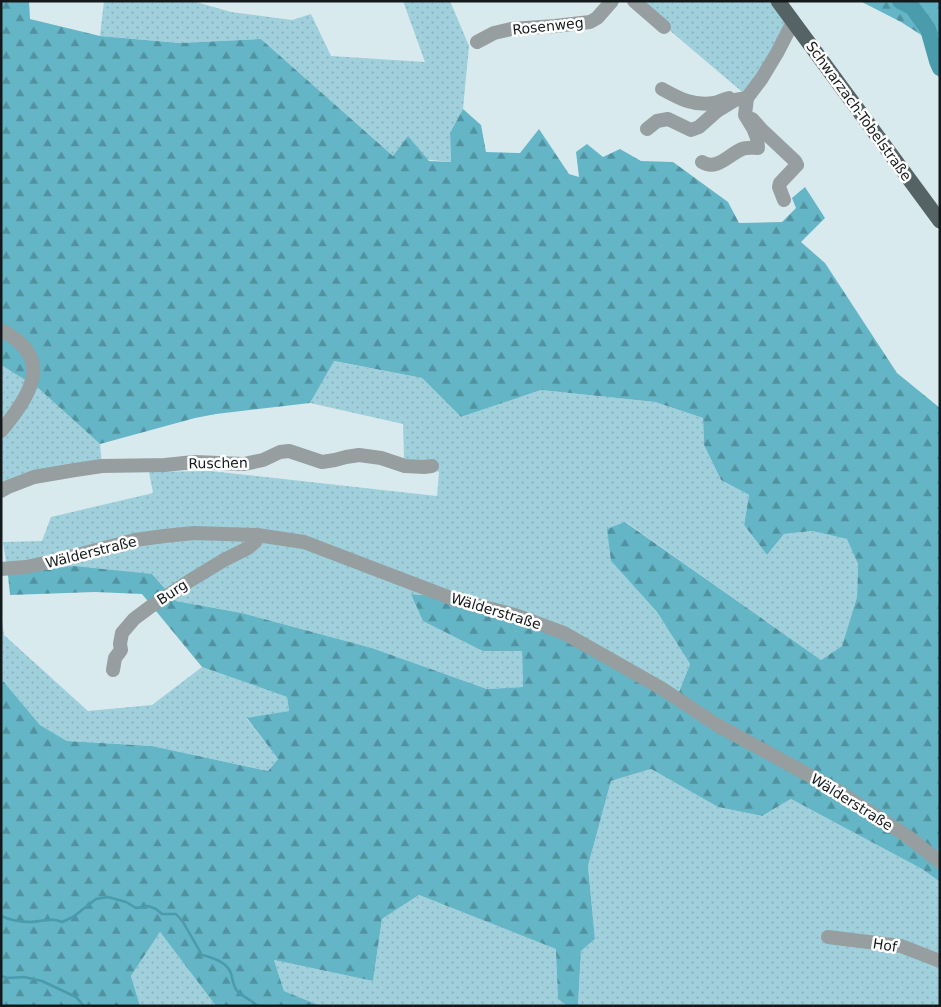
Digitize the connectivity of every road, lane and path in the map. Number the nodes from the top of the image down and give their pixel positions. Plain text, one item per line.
1 (612, 1) edge
2 (634, 1) edge
3 (778, 1) edge
4 (793, 22) junction
5 (664, 27) dead end
6 (477, 42) dead end
7 (662, 89) dead end
8 (743, 101) junction
9 (647, 129) dead end
10 (702, 162) dead end
11 (784, 200) dead end
12 (940, 221) edge
13 (1, 330) edge
14 (1, 431) edge
15 (432, 466) dead end
16 (1, 491) edge
17 (257, 535) junction
18 (1, 568) edge
19 (113, 670) dead end
20 (940, 862) edge
21 (828, 937) dead end
22 (940, 962) edge

1 - 6 street, Rosenweg
2 - 5 street
3 - 4 main road, Schwarzach-Tobelstraße
4 - 8 street
4 - 12 main road, Schwarzach-Tobelstraße
7 - 8 street
8 - 9 street
8 - 10 street
8 - 11 street
13 - 14 street
15 - 16 street, Ruschen
17 - 18 street, Wälderstraße
17 - 19 street, Burg
17 - 20 street, Wälderstraße
21 - 22 street, Hof

